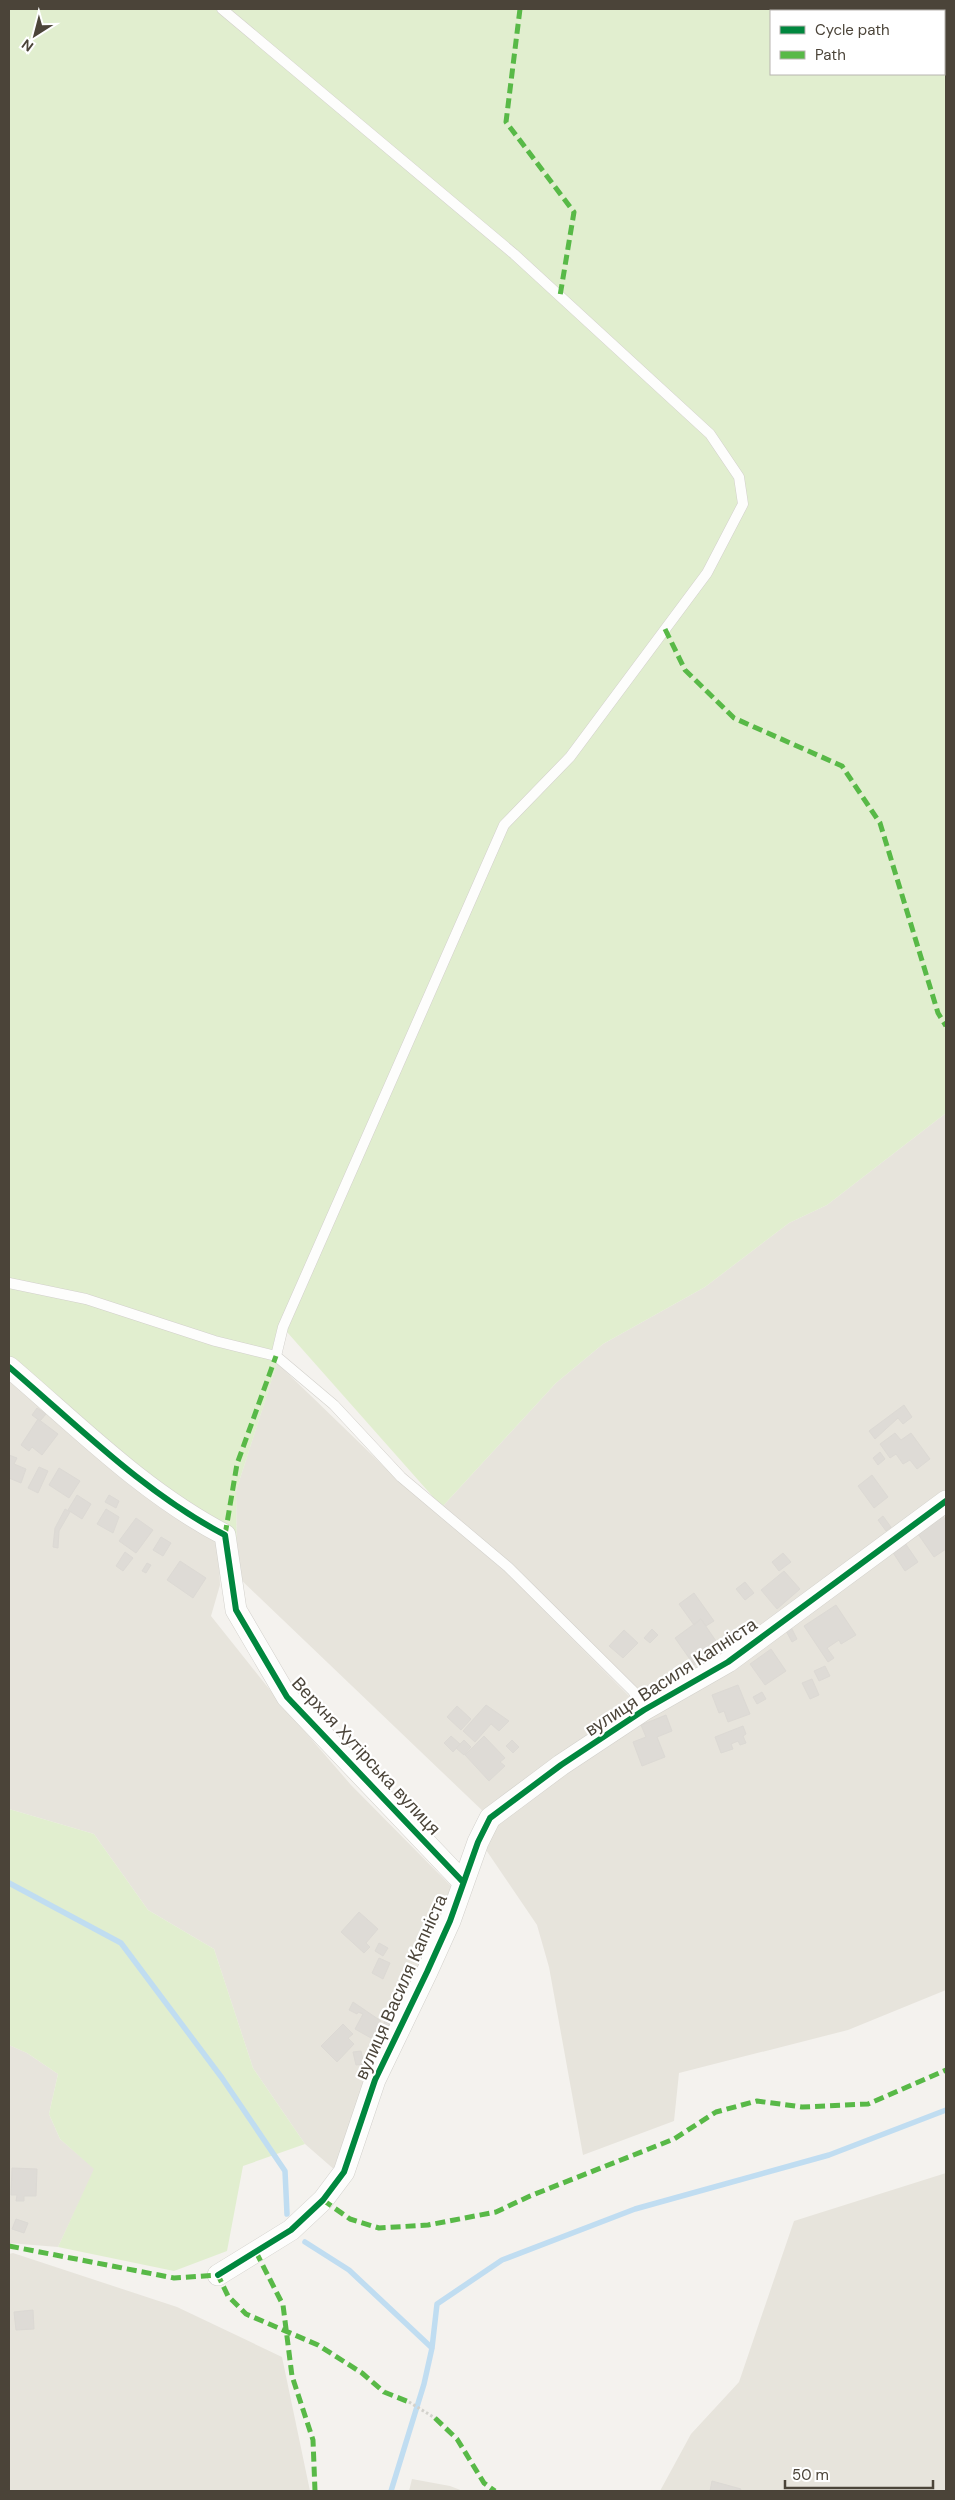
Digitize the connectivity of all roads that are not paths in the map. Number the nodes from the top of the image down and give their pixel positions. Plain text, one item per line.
1 (222, 9) edge
2 (9, 1283) edge
3 (276, 1356) junction
4 (9, 1367) edge
5 (946, 1501) edge
6 (644, 1710) junction
7 (463, 1882) junction
8 (218, 2275) dead end

1 - 3 lane
2 - 3 lane
3 - 6 lane
4 - 7 street, Верхня Хутірська вулиця
5 - 6 street, вулиця Василя Капніста
6 - 7 street, вулиця Василя Капніста
7 - 8 street, вулиця Василя Капніста

